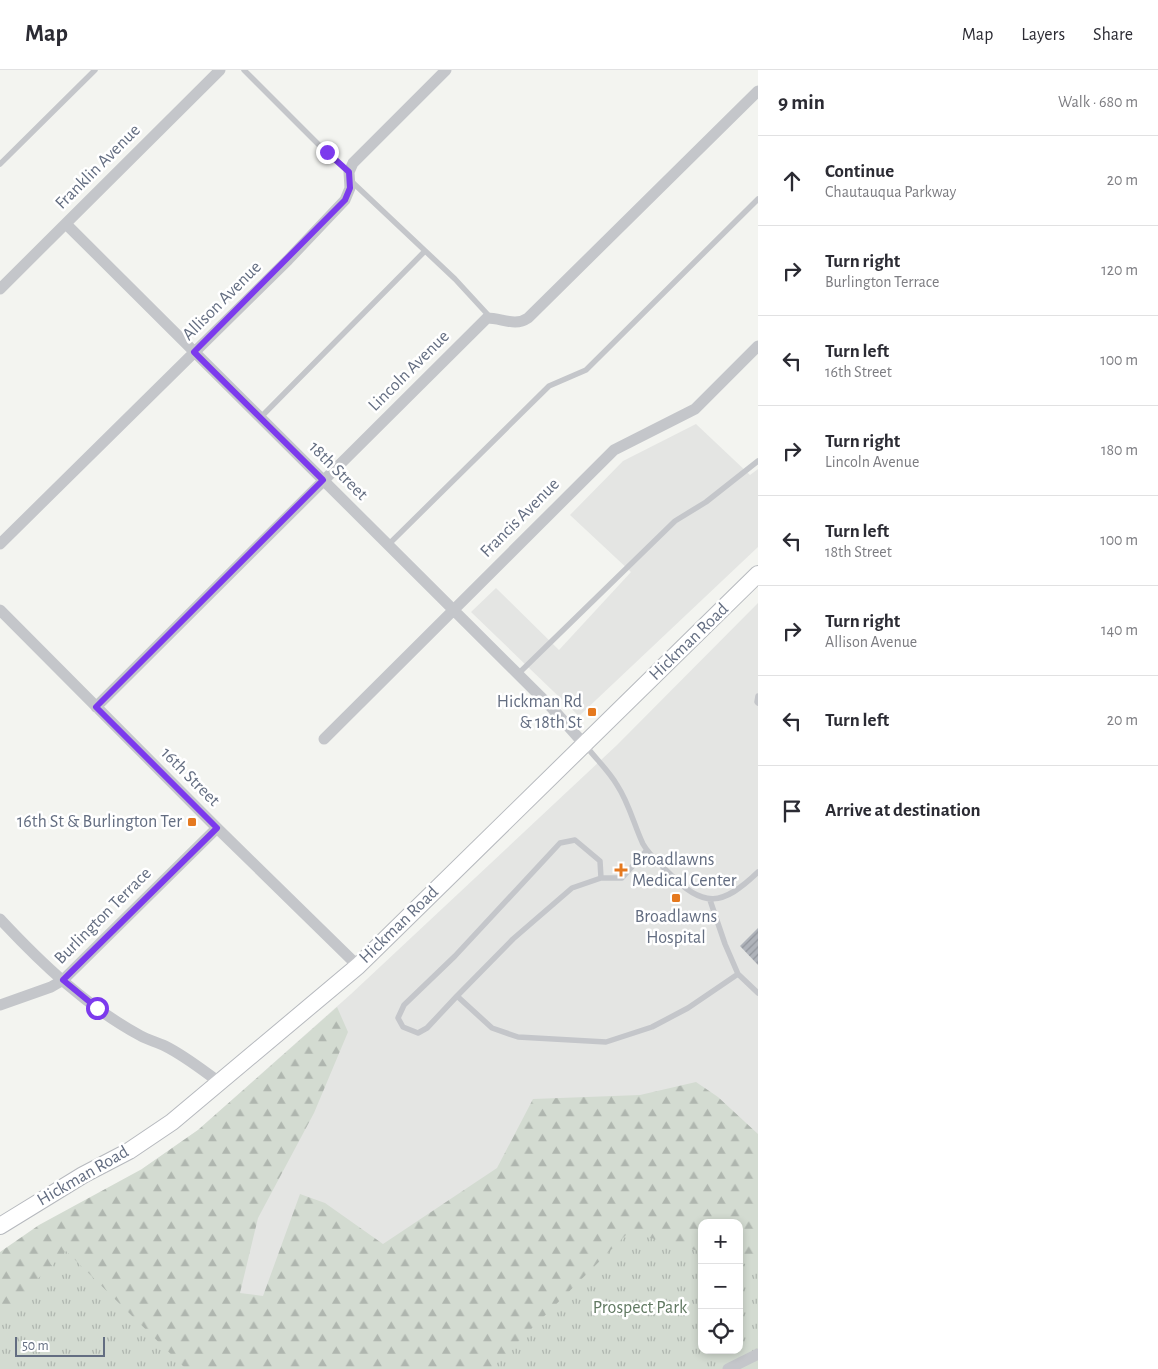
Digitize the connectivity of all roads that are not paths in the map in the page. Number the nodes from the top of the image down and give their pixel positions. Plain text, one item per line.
1 (95, 70) edge
2 (220, 70) edge
3 (244, 70) edge
4 (446, 70) edge
5 (758, 92) edge
6 (0, 164) edge
7 (349, 176) junction
8 (758, 199) edge
9 (66, 224) junction
10 (425, 251) junction
11 (0, 289) edge
12 (492, 318) junction
13 (758, 346) edge
14 (194, 352) junction
15 (260, 418) junction
16 (758, 461) edge
17 (323, 480) junction
18 (0, 544) edge
19 (388, 545) junction
20 (758, 574) edge
21 (0, 610) edge
22 (453, 610) junction
23 (518, 674) junction
24 (758, 696) edge
25 (758, 703) edge
26 (96, 707) junction
27 (324, 739) dead end
28 (584, 744) junction
29 (217, 828) junction
30 (647, 850) junction
31 (758, 872) edge
32 (601, 878) junction
33 (710, 900) junction
34 (0, 919) edge
35 (358, 966) junction
36 (738, 974) junction
37 (63, 980) junction
38 (758, 993) edge
39 (456, 996) junction
40 (0, 1005) edge
41 (219, 1082) junction
42 (0, 1226) edge
43 (758, 1354) edge
44 (728, 1369) edge

1 - 6 lane
2 - 9 street, Franklin Avenue
3 - 7 lane
4 - 7 street, Allison Avenue
5 - 12 street
7 - 10 lane
7 - 14 street, Allison Avenue
8 - 19 lane
9 - 11 street, Franklin Avenue
9 - 14 street, 18th Street
10 - 12 lane
10 - 15 lane
12 - 17 street, Lincoln Avenue
13 - 22 street, Francis Avenue
14 - 15 street, 18th Street
14 - 18 street, Allison Avenue
15 - 17 street, 18th Street
16 - 23 lane
17 - 19 street, 18th Street
17 - 26 street, Lincoln Avenue
19 - 22 street, 18th Street
20 - 28 main road, Hickman Road
21 - 26 street, 16th Street
22 - 23 street, 18th Street
22 - 27 street, Francis Avenue
23 - 28 street, 18th Street
24 - 25 lane
26 - 29 street, 16th Street
28 - 30 lane
28 - 35 main road, Hickman Road
29 - 35 street, 16th Street
29 - 37 street, Burlington Terrace
30 - 32 lane
30 - 33 lane
31 - 33 lane
32 - 39 lane
32 - 39 lane
33 - 36 lane
34 - 37 street
35 - 41 main road, Hickman Road
36 - 38 lane
36 - 39 lane
37 - 40 street, Burlington Terrace
37 - 41 street
41 - 42 main road, Hickman Road
43 - 44 street

